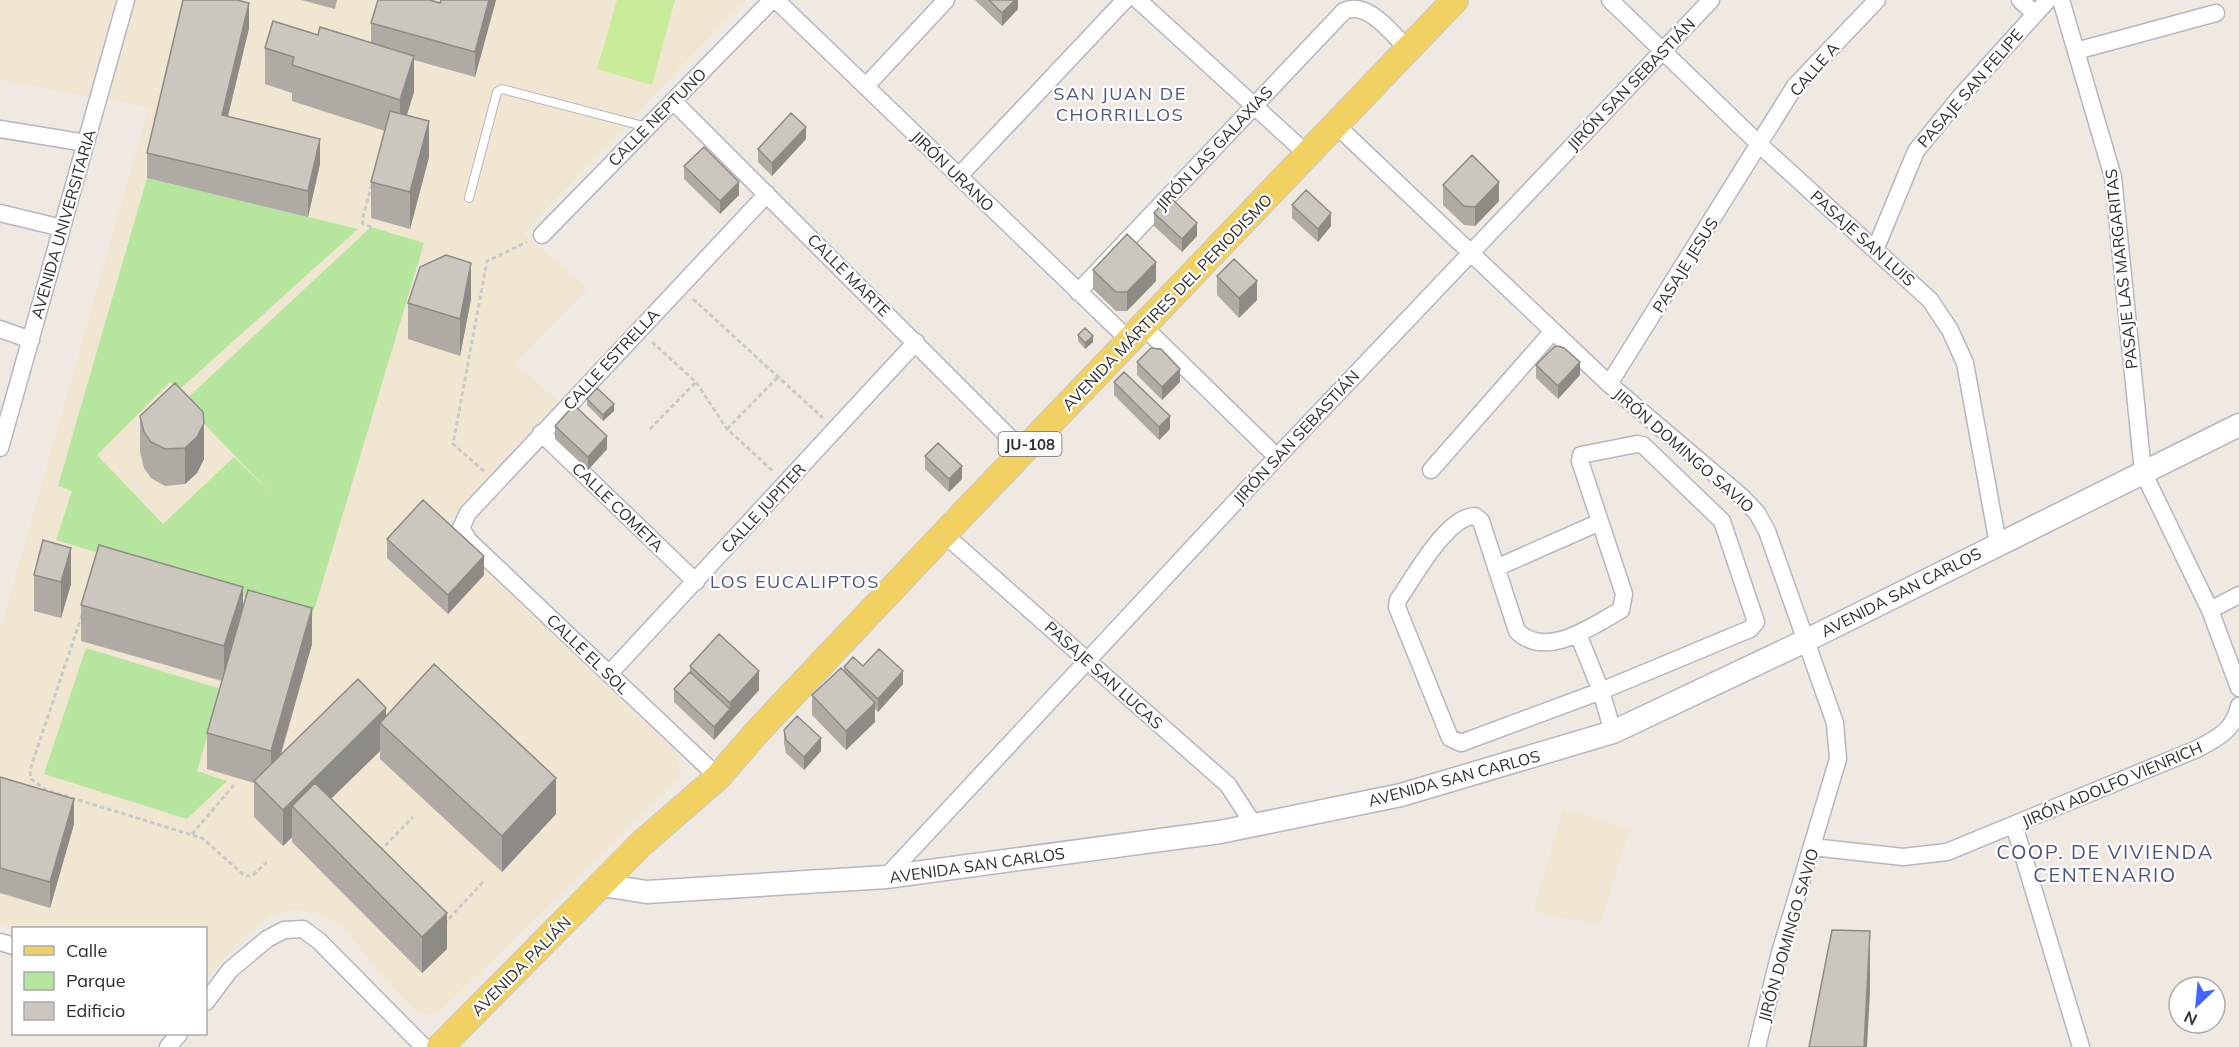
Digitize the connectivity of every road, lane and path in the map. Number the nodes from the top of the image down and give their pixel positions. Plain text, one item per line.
1 (126, 0) edge
2 (774, 0) edge
3 (946, 0) edge
4 (1125, 0) edge
5 (1138, 0) edge
6 (1455, 0) edge
7 (1611, 0) edge
8 (1711, 0) edge
9 (1877, 0) edge
10 (2020, 0) edge
11 (2048, 0) edge
12 (2061, 0) edge
13 (2216, 13) dead end
14 (2035, 14) junction
15 (1408, 50) junction
16 (1663, 51) junction
17 (2076, 51) junction
18 (866, 86) junction
19 (673, 101) junction
20 (1254, 106) junction
21 (1336, 125) junction
22 (647, 127) junction
23 (0, 129) edge
24 (86, 143) junction
25 (1760, 145) junction
26 (1308, 155) junction
27 (374, 175) edge
28 (959, 176) junction
29 (767, 194) junction
30 (469, 198) dead end
31 (0, 213) edge
32 (371, 227) dead end
33 (62, 228) junction
34 (542, 235) joint
35 (1875, 250) junction
36 (1470, 253) junction
37 (679, 287) junction
38 (1078, 292) junction
39 (0, 329) edge
40 (639, 330) junction
41 (1553, 331) junction
42 (1137, 334) junction
43 (31, 340) junction
44 (916, 342) junction
45 (778, 377) junction
46 (696, 382) junction
47 (1609, 384) junction
48 (2239, 425) edge
49 (650, 429) dead end
50 (727, 429) junction
51 (835, 430) junction
52 (541, 433) junction
53 (1, 443) edge
54 (1023, 452) junction
55 (1277, 457) junction
56 (1431, 470) dead end
57 (2143, 472) junction
58 (496, 482) junction
59 (786, 484) junction
60 (1600, 522) junction
61 (461, 528) joint
62 (944, 534) junction
63 (1998, 544) junction
64 (1496, 568) junction
65 (696, 582) junction
66 (2239, 595) edge
67 (2210, 610) junction
68 (83, 611) edge
69 (1578, 634) junction
70 (1805, 641) junction
71 (1087, 661) junction
72 (609, 674) junction
73 (2239, 688) edge
74 (1601, 691) junction
75 (2239, 706) edge
76 (1613, 732) junction
77 (718, 777) junction
78 (234, 785) dead end
79 (413, 817) dead end
80 (1254, 825) junction
81 (2014, 825) junction
82 (192, 834) junction
83 (1812, 847) junction
84 (376, 856) edge
85 (267, 862) dead end
86 (886, 878) junction
87 (483, 882) dead end
88 (602, 885) junction
89 (438, 929) edge
90 (207, 1002) edge
91 (177, 1035) edge
92 (168, 1047) edge
93 (424, 1047) edge
94 (440, 1047) edge
95 (1757, 1047) edge
96 (2081, 1047) edge

1 - 24 street, AVENIDA UNIVERSITARIA
2 - 18 street, JIRÓN URANO
2 - 19 street, CALLE NEPTUNO
3 - 18 street
4 - 28 street
5 - 20 street
6 - 15 main road, AVENIDA MÁRTIRES DEL PERIODISMO / JU-108
7 - 16 street, PASAJE SAN LUIS
8 - 16 street, JIRÓN SAN SEBASTIÁN
9 - 25 street, CALLE A
10 - 14 street
11 - 14 street, PASAJE SAN FELIPE
12 - 17 street, PASAJE LAS MARGARITAS
13 - 17 street
14 - 35 street, PASAJE SAN FELIPE
15 - 20 street, JIRÓN LAS GALAXIAS
15 - 21 main road, AVENIDA MÁRTIRES DEL PERIODISMO / JU-108
16 - 25 street, PASAJE SAN LUIS
16 - 36 street, JIRÓN SAN SEBASTIÁN
17 - 57 street, PASAJE LAS MARGARITAS
18 - 28 street, JIRÓN URANO
19 - 22 street, CALLE NEPTUNO
19 - 29 street, CALLE MARTE
20 - 26 street
20 - 38 street, JIRÓN LAS GALAXIAS
21 - 26 main road, AVENIDA MÁRTIRES DEL PERIODISMO / JU-108
21 - 36 street, JIRÓN DOMINGO SAVIO
22 - 30 lane
22 - 34 street, CALLE NEPTUNO
23 - 24 street
24 - 33 street, AVENIDA UNIVERSITARIA
25 - 35 street, PASAJE SAN LUIS
25 - 47 street, PASAJE JESUS
26 - 42 main road, AVENIDA MÁRTIRES DEL PERIODISMO / JU-108
27 - 32 path
28 - 38 street, JIRÓN URANO
29 - 37 street, CALLE ESTRELLA
29 - 44 street, CALLE MARTE
31 - 33 street
33 - 43 street, AVENIDA UNIVERSITARIA
34 - 58 path
35 - 63 street, PASAJE SAN LUIS
36 - 41 street, JIRÓN DOMINGO SAVIO
36 - 55 street, JIRÓN SAN SEBASTIÁN
37 - 40 street, CALLE ESTRELLA
37 - 45 path
38 - 42 street, JIRÓN URANO
39 - 43 street
40 - 46 path
40 - 52 street, CALLE ESTRELLA
41 - 47 street, JIRÓN DOMINGO SAVIO
41 - 56 street
42 - 54 main road, AVENIDA MÁRTIRES DEL PERIODISMO / JU-108
42 - 55 street, JIRÓN URANO
43 - 53 street, AVENIDA UNIVERSITARIA
44 - 51 street, CALLE JUPITER
44 - 54 street, CALLE MARTE
45 - 50 path
45 - 51 path
46 - 49 path
46 - 50 path
47 - 70 street, JIRÓN DOMINGO SAVIO
48 - 57 main road, AVENIDA SAN CARLOS
50 - 59 path
51 - 59 street, CALLE JUPITER
52 - 58 street, CALLE ESTRELLA
52 - 65 street, CALLE COMETA
54 - 62 main road, AVENIDA MÁRTIRES DEL PERIODISMO / JU-108
55 - 71 street, JIRÓN SAN SEBASTIÁN
57 - 63 main road, AVENIDA SAN CARLOS
57 - 67 street
58 - 61 street, CALLE ESTRELLA
59 - 65 street, CALLE JUPITER
60 - 64 street
60 - 69 street
60 - 74 street
61 - 72 street, CALLE EL SOL
62 - 71 street, PASAJE SAN LUCAS
62 - 77 main road, AVENIDA MÁRTIRES DEL PERIODISMO / JU-108
63 - 70 main road, AVENIDA SAN CARLOS
64 - 69 street
64 - 74 street
65 - 72 street, CALLE JUPITER
66 - 67 street
67 - 73 street
68 - 82 path
69 - 74 street
70 - 76 main road, AVENIDA SAN CARLOS
70 - 83 street, JIRÓN DOMINGO SAVIO
71 - 80 street, PASAJE SAN LUCAS
71 - 86 street, JIRÓN SAN SEBASTIÁN
72 - 77 street, CALLE EL SOL
74 - 76 street
75 - 81 street, JIRÓN ADOLFO VIENRICH
76 - 80 main road, AVENIDA SAN CARLOS
77 - 88 main road, AVENIDA MÁRTIRES DEL PERIODISMO / JU-108
78 - 82 path
79 - 84 path
80 - 86 main road, AVENIDA SAN CARLOS
81 - 83 street, JIRÓN ADOLFO VIENRICH
81 - 96 street
82 - 85 path
83 - 95 street, JIRÓN DOMINGO SAVIO
86 - 88 main road, AVENIDA SAN CARLOS
87 - 89 path
88 - 94 main road, AVENIDA PALIÁN
90 - 93 street
91 - 92 street

